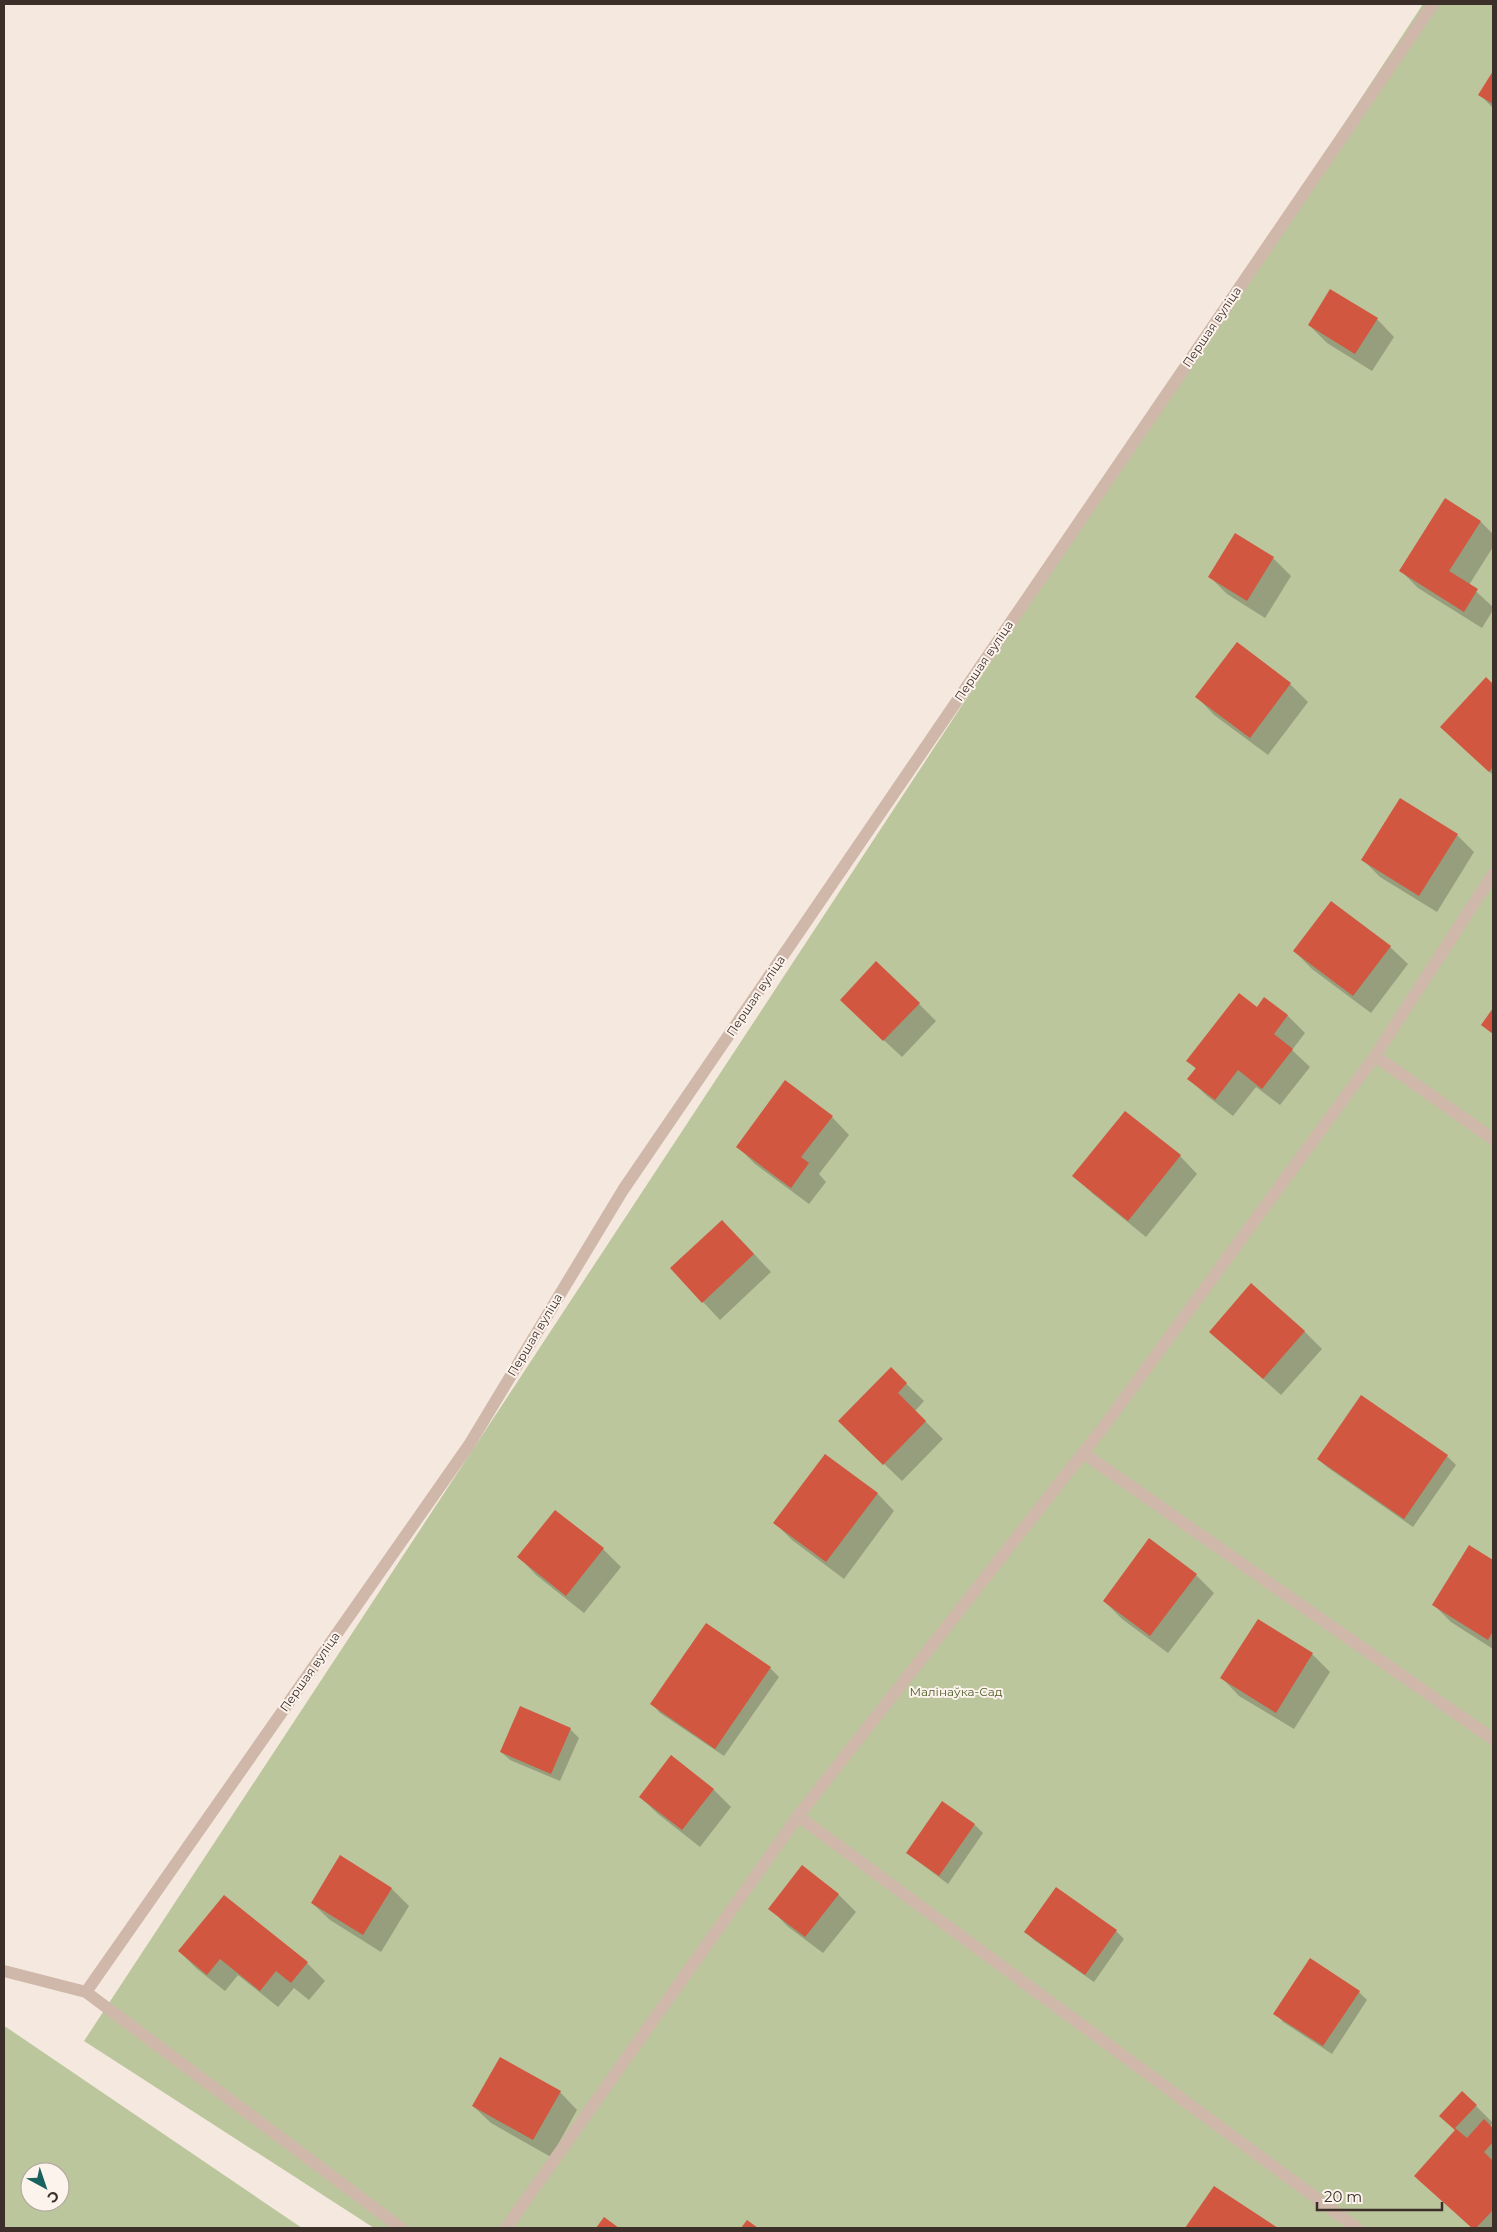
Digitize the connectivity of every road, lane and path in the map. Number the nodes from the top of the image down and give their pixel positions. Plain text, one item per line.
1 (1433, 4) edge
2 (1493, 874) edge
3 (1375, 1056) junction
4 (1493, 1139) edge
5 (1083, 1453) junction
6 (1493, 1739) edge
7 (798, 1816) junction
8 (4, 1971) edge
9 (86, 1992) junction
10 (401, 2228) edge
11 (506, 2228) edge
12 (1357, 2228) edge

1 - 9 street, Першая вуліца
2 - 3 street
3 - 4 street
3 - 5 street
5 - 6 street
5 - 7 street
7 - 11 street
7 - 12 street
8 - 9 street
9 - 10 street

